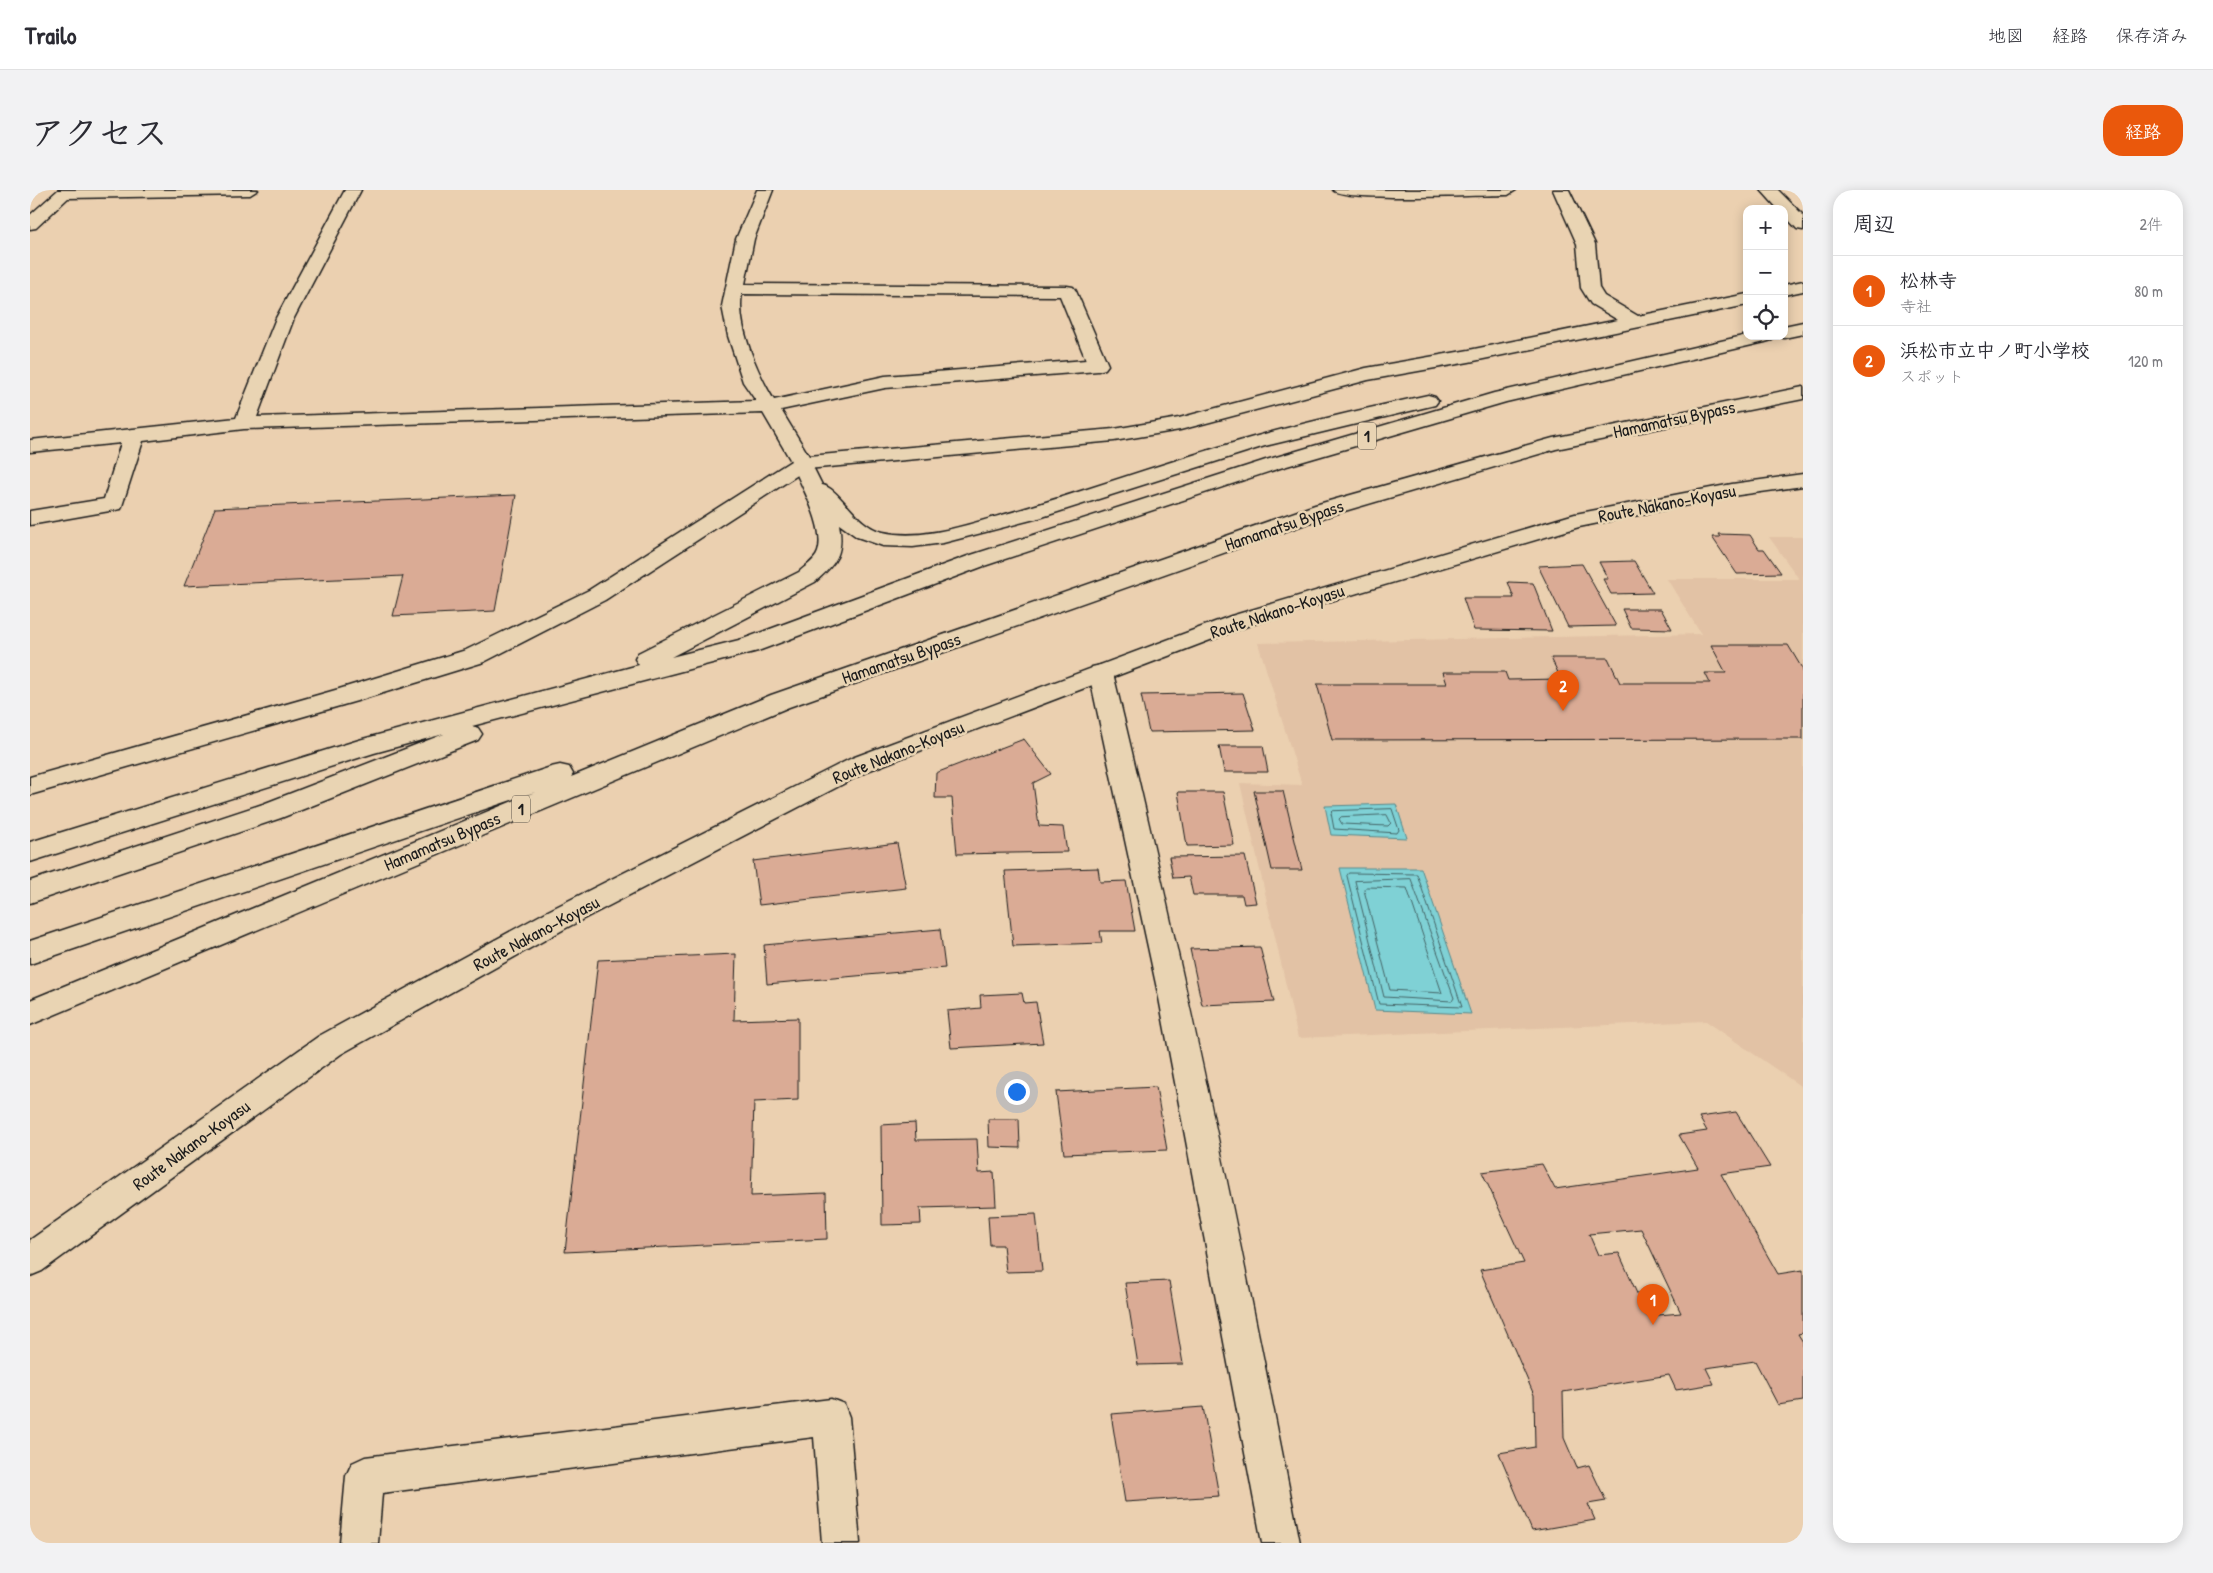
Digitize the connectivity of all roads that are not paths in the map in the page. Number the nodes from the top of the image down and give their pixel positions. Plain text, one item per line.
1 (250, 190) edge
2 (353, 190) edge
3 (765, 190) edge
4 (1342, 190) edge
5 (1508, 190) edge
6 (1561, 190) edge
7 (1769, 190) edge
8 (179, 191) edge
9 (30, 224) edge
10 (1803, 225) edge
11 (1803, 286) edge
12 (735, 288) junction
13 (1788, 289) edge
14 (1743, 299) edge
15 (1634, 321) junction
16 (1803, 328) edge
17 (1788, 331) edge
18 (1748, 340) edge
19 (1522, 392) junction
20 (1803, 393) edge
21 (1803, 398) edge
22 (1770, 400) junction
23 (769, 407) junction
24 (244, 423) junction
25 (134, 436) junction
26 (30, 446) edge
27 (802, 463) junction
28 (1803, 480) edge
29 (30, 518) edge
30 (1101, 673) junction
31 (599, 683) junction
32 (780, 700) junction
33 (30, 786) edge
34 (30, 852) edge
35 (30, 892) edge
36 (30, 953) edge
37 (30, 1013) edge
38 (30, 1260) edge
39 (359, 1543) edge
40 (841, 1543) edge
41 (1281, 1543) edge

1 - 8 main road
2 - 24 main road
3 - 12 main road
4 - 5 main road
6 - 15 main road
7 - 10 main road
8 - 9 main road
11 - 13 main road
12 - 23 main road
12 - 23 main road
14 - 15 main road
15 - 27 main road
16 - 17 main road
18 - 19 main road, 1
19 - 27 main road
19 - 31 main road, 1
20 - 22 main road, Hamamatsu Bypass / 1
21 - 22 main road, 1
22 - 32 main road, Hamamatsu Bypass / 1
23 - 24 main road
23 - 27 main road
24 - 25 main road
25 - 26 main road
25 - 29 main road
27 - 31 main road
27 - 33 main road
28 - 30 main road, Route Nakano-Koyasu
30 - 38 main road, Route Nakano-Koyasu
30 - 41 main road
31 - 34 main road, 1
31 - 35 main road, 1
32 - 36 main road
32 - 37 main road, Hamamatsu Bypass / 1
39 - 40 main road

